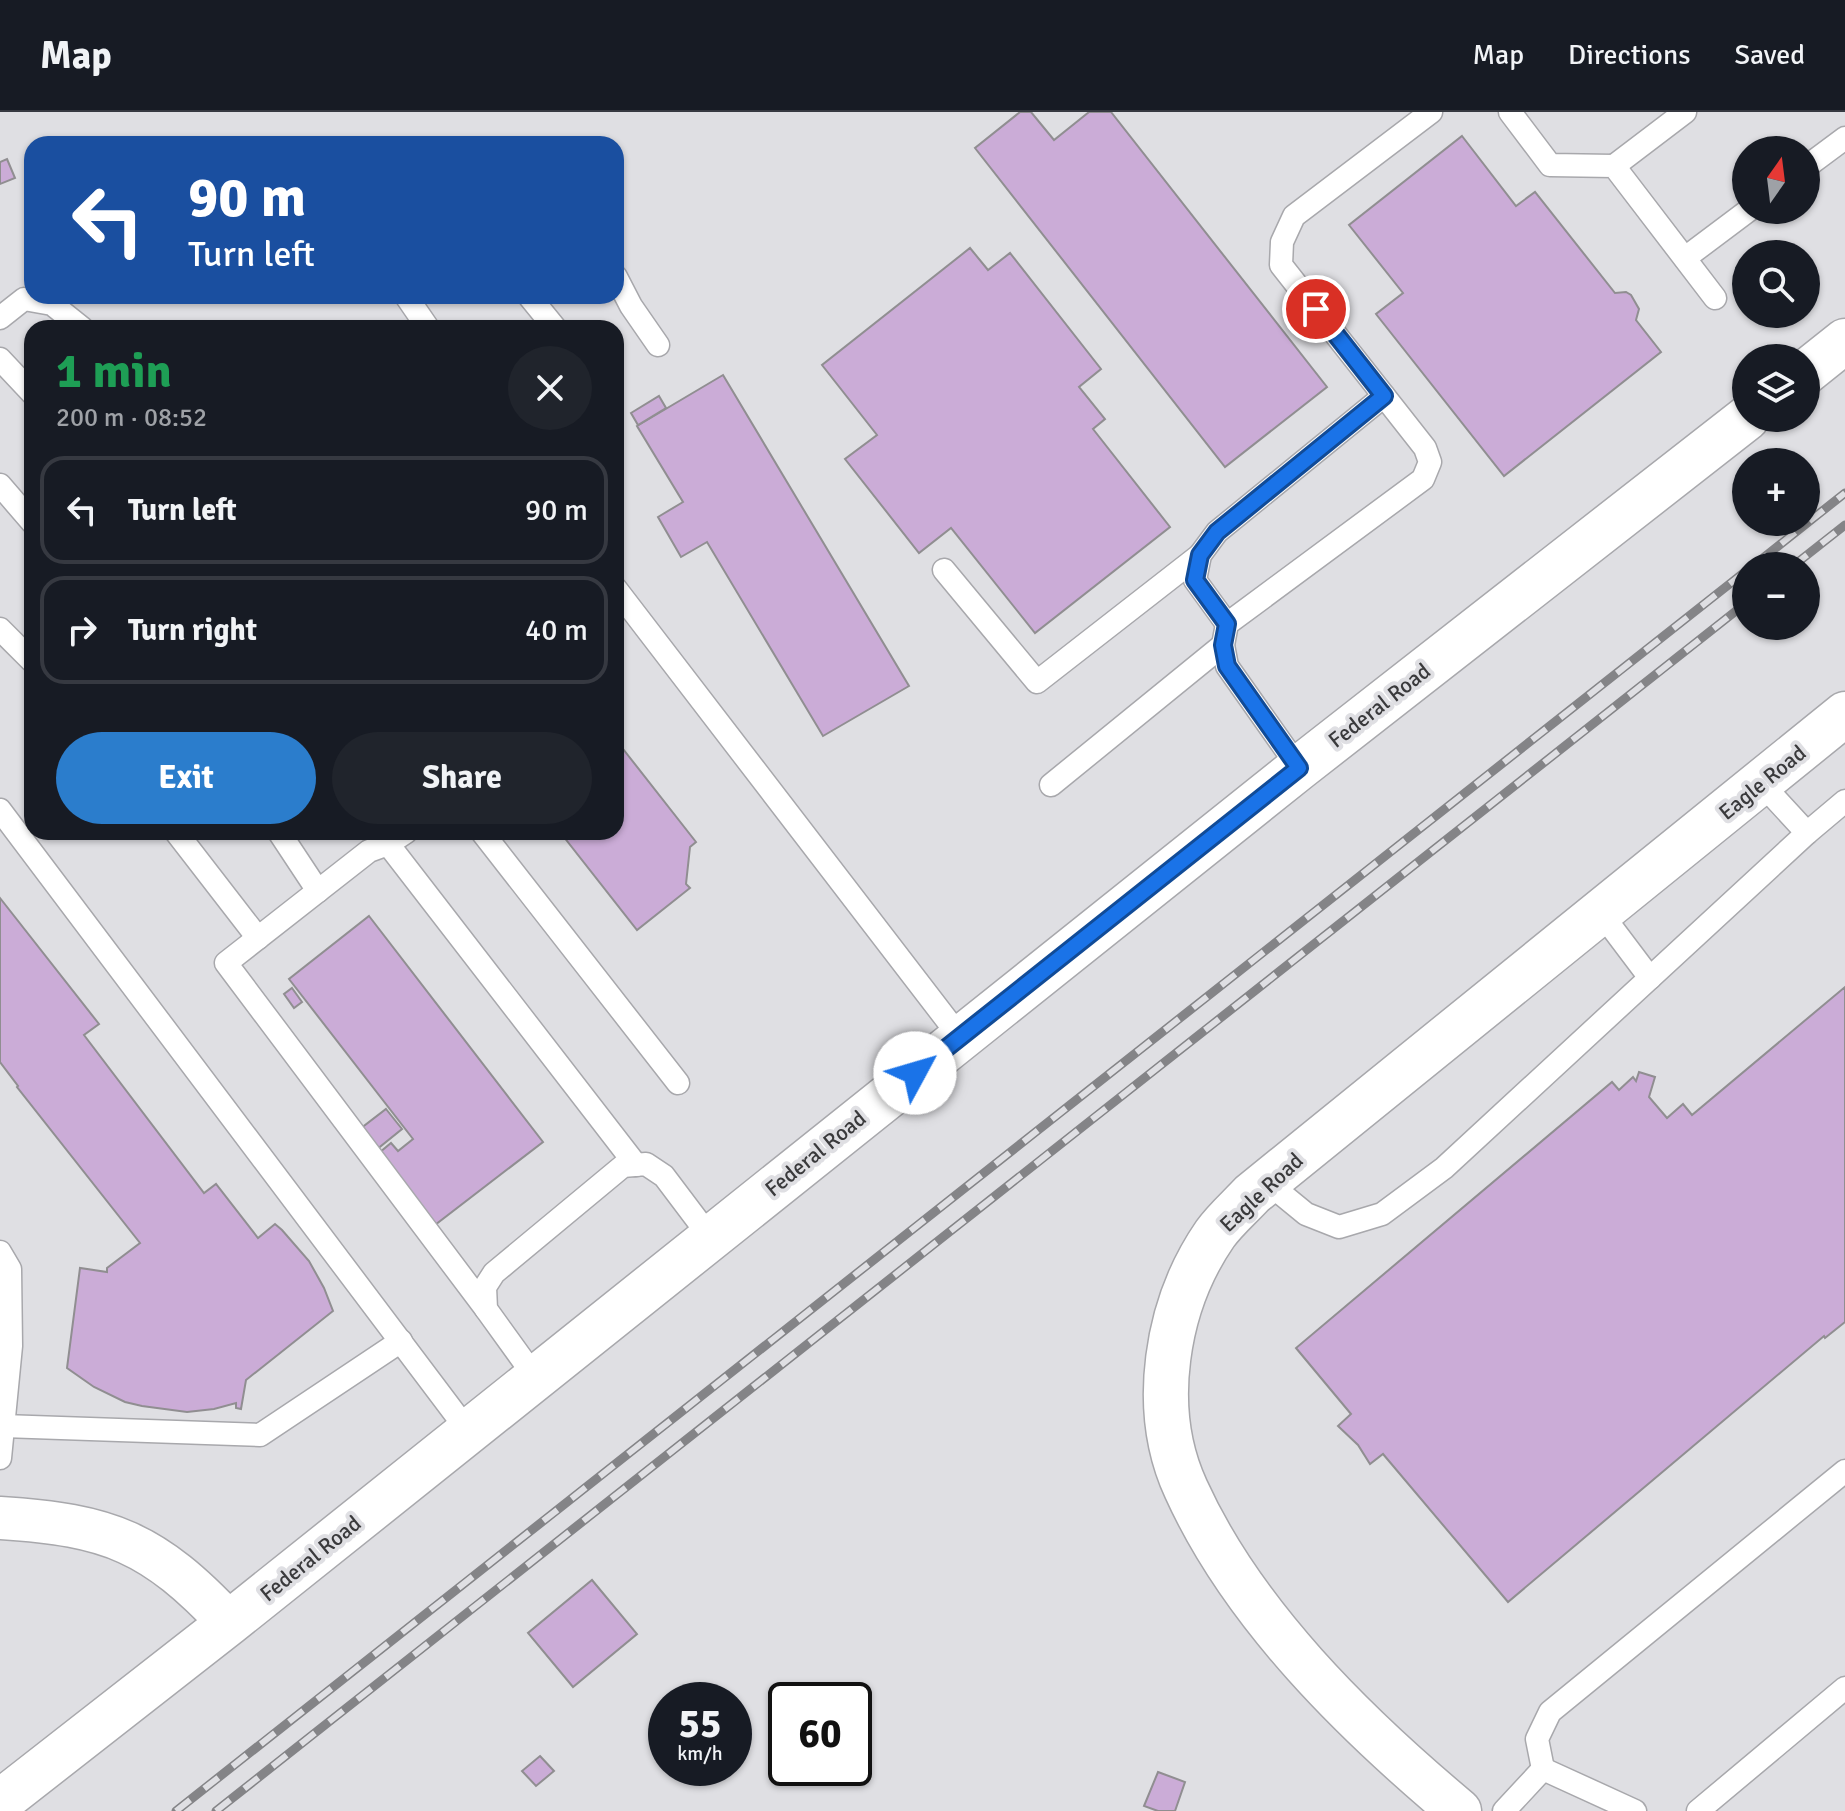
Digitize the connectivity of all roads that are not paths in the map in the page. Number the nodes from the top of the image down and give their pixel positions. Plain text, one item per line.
1 (1431, 112) edge
2 (1510, 112) edge
3 (1685, 112) edge
4 (1845, 138) edge
5 (1820, 157) edge
6 (1614, 166) junction
7 (1732, 223) edge
8 (1685, 258) junction
9 (624, 292) edge
10 (1715, 298) dead end
11 (24, 299) edge
12 (52, 304) edge
13 (536, 304) edge
14 (0, 318) edge
15 (72, 320) edge
16 (548, 320) edge
17 (1845, 341) edge
18 (658, 345) dead end
19 (0, 359) edge
20 (1820, 361) edge
21 (24, 384) edge
22 (1384, 396) junction
23 (1732, 430) edge
24 (0, 485) edge
25 (24, 513) edge
26 (1200, 555) junction
27 (944, 570) dead end
28 (624, 599) edge
29 (0, 629) edge
30 (1225, 635) junction
31 (24, 653) edge
32 (1845, 714) edge
33 (1299, 768) junction
34 (1761, 783) junction
35 (1051, 785) dead end
36 (1845, 801) edge
37 (0, 810) edge
38 (1807, 833) junction
39 (182, 840) edge
40 (284, 840) edge
41 (384, 840) edge
42 (393, 840) edge
43 (488, 840) edge
44 (318, 891) junction
45 (1601, 913) junction
46 (258, 938) junction
47 (1650, 978) junction
48 (960, 1037) junction
49 (678, 1083) dead end
50 (636, 1165) junction
51 (1267, 1182) junction
52 (710, 1237) junction
53 (0, 1252) edge
54 (486, 1309) junction
55 (401, 1341) junction
56 (535, 1377) junction
57 (3, 1426) junction
58 (468, 1431) junction
59 (0, 1458) edge
60 (1845, 1471) edge
61 (0, 1518) edge
62 (229, 1623) junction
63 (1845, 1688) edge
64 (1543, 1769) junction
65 (0, 1802) edge
66 (1459, 1811) edge
67 (1504, 1811) edge
68 (1635, 1811) edge
69 (1698, 1811) edge

1 - 22 lane
2 - 6 lane
3 - 6 lane
4 - 5 lane
6 - 8 lane
7 - 8 lane
8 - 10 lane
9 - 18 lane
11 - 14 lane
12 - 15 lane
13 - 16 lane
17 - 20 main road
19 - 21 lane
22 - 26 lane
22 - 30 lane
23 - 33 main road, Federal Road
24 - 25 lane
26 - 27 lane
26 - 30 lane
28 - 48 lane
29 - 31 lane
30 - 33 lane
30 - 35 lane
32 - 34 main road, Eagle Road
33 - 48 main road, Federal Road
34 - 38 lane
34 - 45 main road, Eagle Road
36 - 38 lane
37 - 55 lane
38 - 47 lane
39 - 46 lane
40 - 44 lane
41 - 44 lane
42 - 50 lane
43 - 49 lane
44 - 46 lane
45 - 47 lane
45 - 51 main road, Eagle Road
46 - 54 lane
47 - 51 lane
48 - 52 main road, Federal Road
50 - 52 lane
50 - 54 lane
51 - 66 main road, Eagle Road
52 - 56 main road, Federal Road
53 - 57 lane
54 - 56 lane
55 - 57 lane
55 - 58 lane
56 - 58 main road, Federal Road
57 - 59 lane
58 - 62 main road, Federal Road
60 - 64 lane
61 - 62 street
62 - 65 main road, Federal Road
63 - 69 lane
64 - 67 lane
64 - 68 lane

